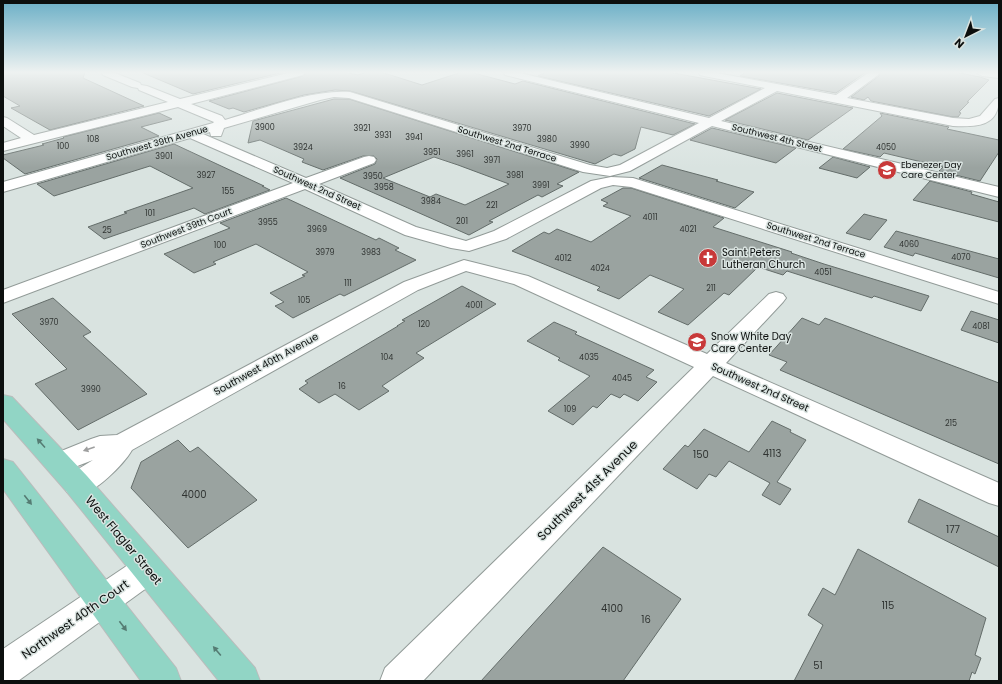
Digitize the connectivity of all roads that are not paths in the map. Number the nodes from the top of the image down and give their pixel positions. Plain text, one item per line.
1 (159, 105) edge
2 (184, 105) edge
3 (294, 105) edge
4 (382, 105) edge
5 (641, 105) edge
6 (742, 105) edge
7 (868, 105) edge
8 (996, 105) edge
9 (3, 121) edge
10 (710, 122) junction
11 (218, 126) junction
12 (190, 133) junction
13 (29, 137) junction
14 (3, 140) edge
15 (222, 146) junction
16 (3, 147) edge
17 (369, 160) dead end
18 (610, 176) junction
19 (306, 184) junction
20 (3, 187) edge
21 (999, 192) edge
22 (412, 231) junction
23 (476, 251) junction
24 (446, 256) junction
25 (466, 266) junction
26 (521, 280) junction
27 (411, 286) junction
28 (3, 297) edge
29 (776, 298) dead end
30 (999, 298) edge
31 (710, 364) junction
32 (3, 403) edge
33 (122, 444) junction
34 (59, 463) junction
35 (3, 470) edge
36 (78, 484) junction
37 (999, 495) edge
38 (148, 569) junction
39 (103, 599) junction
40 (3, 670) edge
41 (163, 681) edge
42 (242, 681) edge
43 (398, 681) edge

1 - 13 street
2 - 11 street
3 - 11 street, Southwest 39th Avenue
4 - 18 street, Southwest 2nd Terrace
5 - 10 street, Southwest 4th Street
6 - 10 street, Southwest 40th Avenue
7 - 8 street
9 - 13 street
10 - 18 street, Southwest 40th Avenue
10 - 21 street, Southwest 4th Street
11 - 12 street, Southwest 39th Avenue
11 - 15 street
12 - 15 street, Southwest 2nd Street
12 - 20 street, Southwest 39th Avenue
13 - 14 street
13 - 16 street
15 - 19 street, Southwest 2nd Street
17 - 19 street, Southwest 39th Court
18 - 23 street, Southwest 40th Avenue
18 - 30 street, Southwest 2nd Terrace
19 - 22 street, Southwest 2nd Street
19 - 28 street, Southwest 39th Court
22 - 23 street, Southwest 2nd Street
22 - 24 street, Southwest 2nd Street
23 - 24 street, Southwest 40th Avenue
23 - 25 street, Southwest 40th Avenue
23 - 26 street, Southwest 2nd Street
24 - 25 street
24 - 27 street, Southwest 40th Avenue
25 - 26 street, Southwest 2nd Street
25 - 27 street, Southwest 40th Avenue
26 - 31 street, Southwest 2nd Street
27 - 33 street, Southwest 40th Avenue
29 - 31 street, Southwest 41st Avenue
31 - 37 street, Southwest 2nd Street
31 - 43 street, Southwest 41st Avenue
34 -> 32 main road, West Flagler Street
33 -> 34 street, Southwest 40th Avenue
33 - 36 street, Southwest 40th Avenue
34 - 36 main road, West Flagler Street
35 -> 39 main road
36 - 38 main road, West Flagler Street
38 - 39 street, Northwest 40th Court
42 -> 38 main road, West Flagler Street
39 - 40 street, Northwest 40th Court
39 -> 41 main road

